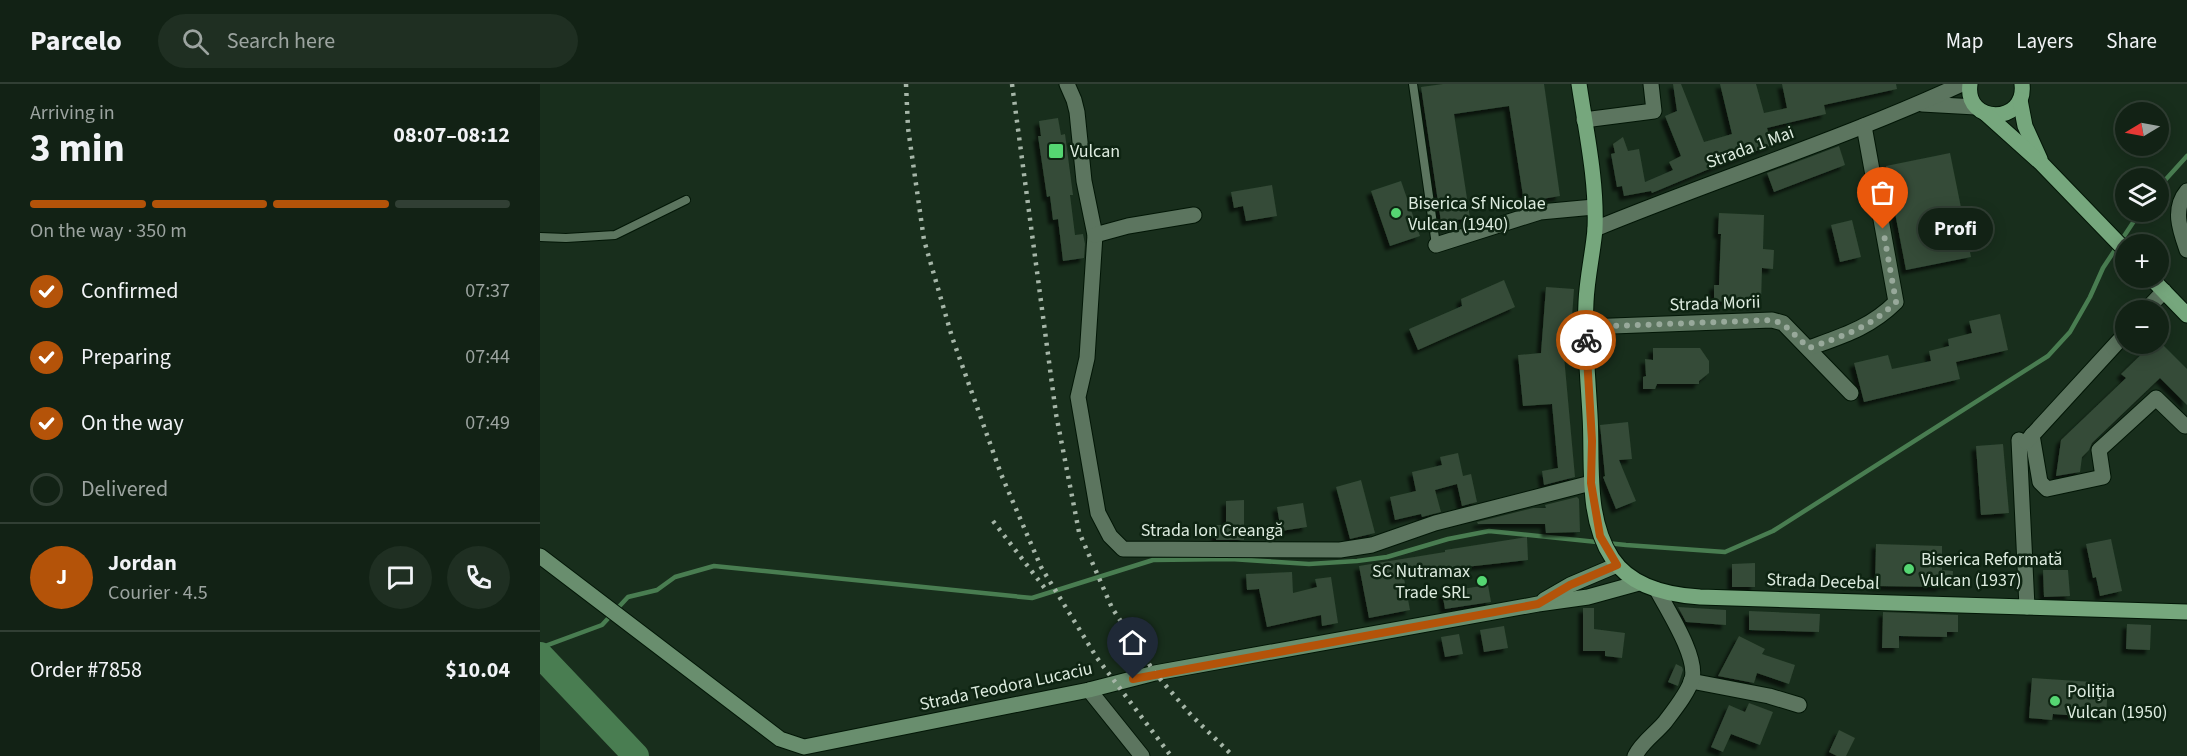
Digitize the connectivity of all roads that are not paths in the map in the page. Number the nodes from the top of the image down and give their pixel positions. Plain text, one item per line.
1 (1067, 84) edge
2 (1413, 84) edge
3 (1579, 84) edge
4 (1651, 84) edge
5 (1962, 84) edge
6 (1970, 84) edge
7 (2022, 89) edge
8 (1919, 104) junction
9 (1980, 110) junction
10 (1584, 120) junction
11 (1864, 126) junction
12 (2042, 164) junction
13 (2187, 191) edge
14 (686, 200) dead end
15 (1594, 207) junction
16 (1194, 215) dead end
17 (1594, 229) junction
18 (1095, 235) junction
19 (540, 237) edge
20 (2115, 240) edge
21 (1436, 245) joint
22 (2187, 250) edge
23 (2161, 288) edge
24 (2164, 291) junction
25 (2155, 300) edge
26 (2187, 315) edge
27 (1586, 327) junction
28 (2115, 345) edge
29 (1809, 348) junction
30 (1851, 393) dead end
31 (2186, 426) edge
32 (2024, 442) junction
33 (1591, 483) junction
34 (540, 556) edge
35 (1617, 565) junction
36 (1639, 583) junction
37 (1657, 590) junction
38 (1538, 604) junction
39 (2027, 607) junction
40 (2187, 612) edge
41 (1691, 681) junction
42 (1089, 690) junction
43 (1799, 705) dead end
44 (1142, 756) edge
45 (1635, 756) edge

1 - 18 street, Strada Ion Creangă
2 - 21 lane
3 - 10 main road
4 - 10 street
5 - 8 street, Strada 1 Mai
6 - 9 main road
7 - 9 main road
7 - 12 main road
8 - 9 street, Strada 1 Mai
8 - 11 street, Strada 1 Mai
9 - 12 main road
10 - 15 main road
11 - 17 street, Strada 1 Mai
11 - 29 street
12 - 20 main road
13 - 22 street
14 - 19 lane
15 - 17 main road
15 - 21 street
16 - 18 street
17 - 27 main road
18 - 33 street, Strada Ion Creangă
23 - 24 main road
24 - 25 street
24 - 26 main road
27 - 29 street, Strada Morii
27 - 33 main road
28 - 32 street
29 - 30 street, Strada Morii
31 - 32 street
32 - 39 street
33 - 35 main road, Strada Decebal
34 - 42 main road, Strada Teodora Lucaciu
35 - 36 main road, Strada Decebal
35 - 38 main road, Strada Teodora Lucaciu
36 - 37 main road, Strada Decebal
36 - 38 main road, Strada Teodora Lucaciu
37 - 39 main road, Strada Decebal
37 - 41 street
38 - 42 main road, Strada Teodora Lucaciu
39 - 40 main road, Strada Decebal
41 - 43 street
41 - 45 street
42 - 44 street

